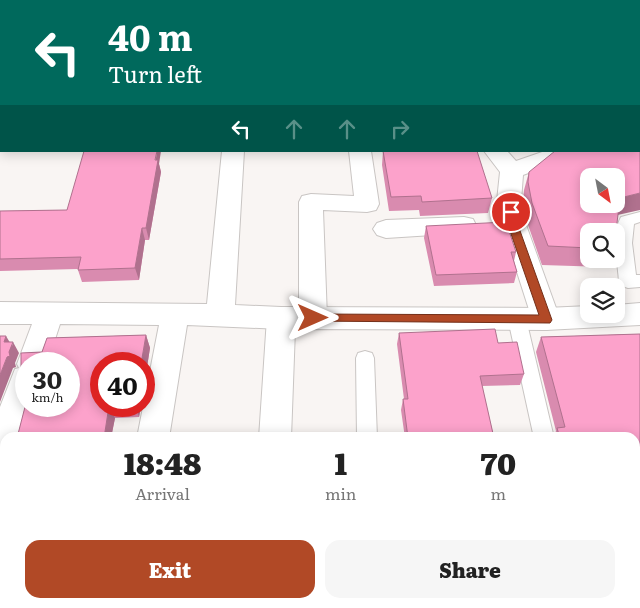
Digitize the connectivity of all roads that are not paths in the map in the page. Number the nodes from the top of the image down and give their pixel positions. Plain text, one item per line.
1 (233, 152) edge
2 (360, 152) edge
3 (496, 152) edge
4 (564, 152) edge
5 (512, 171) junction
6 (640, 217) edge
7 (496, 223) junction
8 (386, 229) dead end
9 (640, 281) edge
10 (0, 313) edge
11 (50, 314) junction
12 (175, 314) junction
13 (640, 314) edge
14 (220, 315) junction
15 (280, 318) junction
16 (313, 318) junction
17 (517, 319) junction
18 (546, 320) junction
19 (36, 352) edge
20 (365, 358) dead end
21 (15, 408) edge
22 (6, 432) edge
23 (154, 432) edge
24 (275, 432) edge
25 (367, 432) edge
26 (543, 432) edge

1 - 14 street
2 - 16 street
3 - 5 street
4 - 5 street
5 - 7 street
6 - 9 lane
7 - 8 street
7 - 18 street
10 - 11 street
11 - 12 street
11 - 19 street
12 - 14 street
12 - 23 street
13 - 18 street
14 - 15 street
15 - 16 street
15 - 24 street
16 - 17 street
17 - 18 street
17 - 26 lane
20 - 25 lane
21 - 22 street

